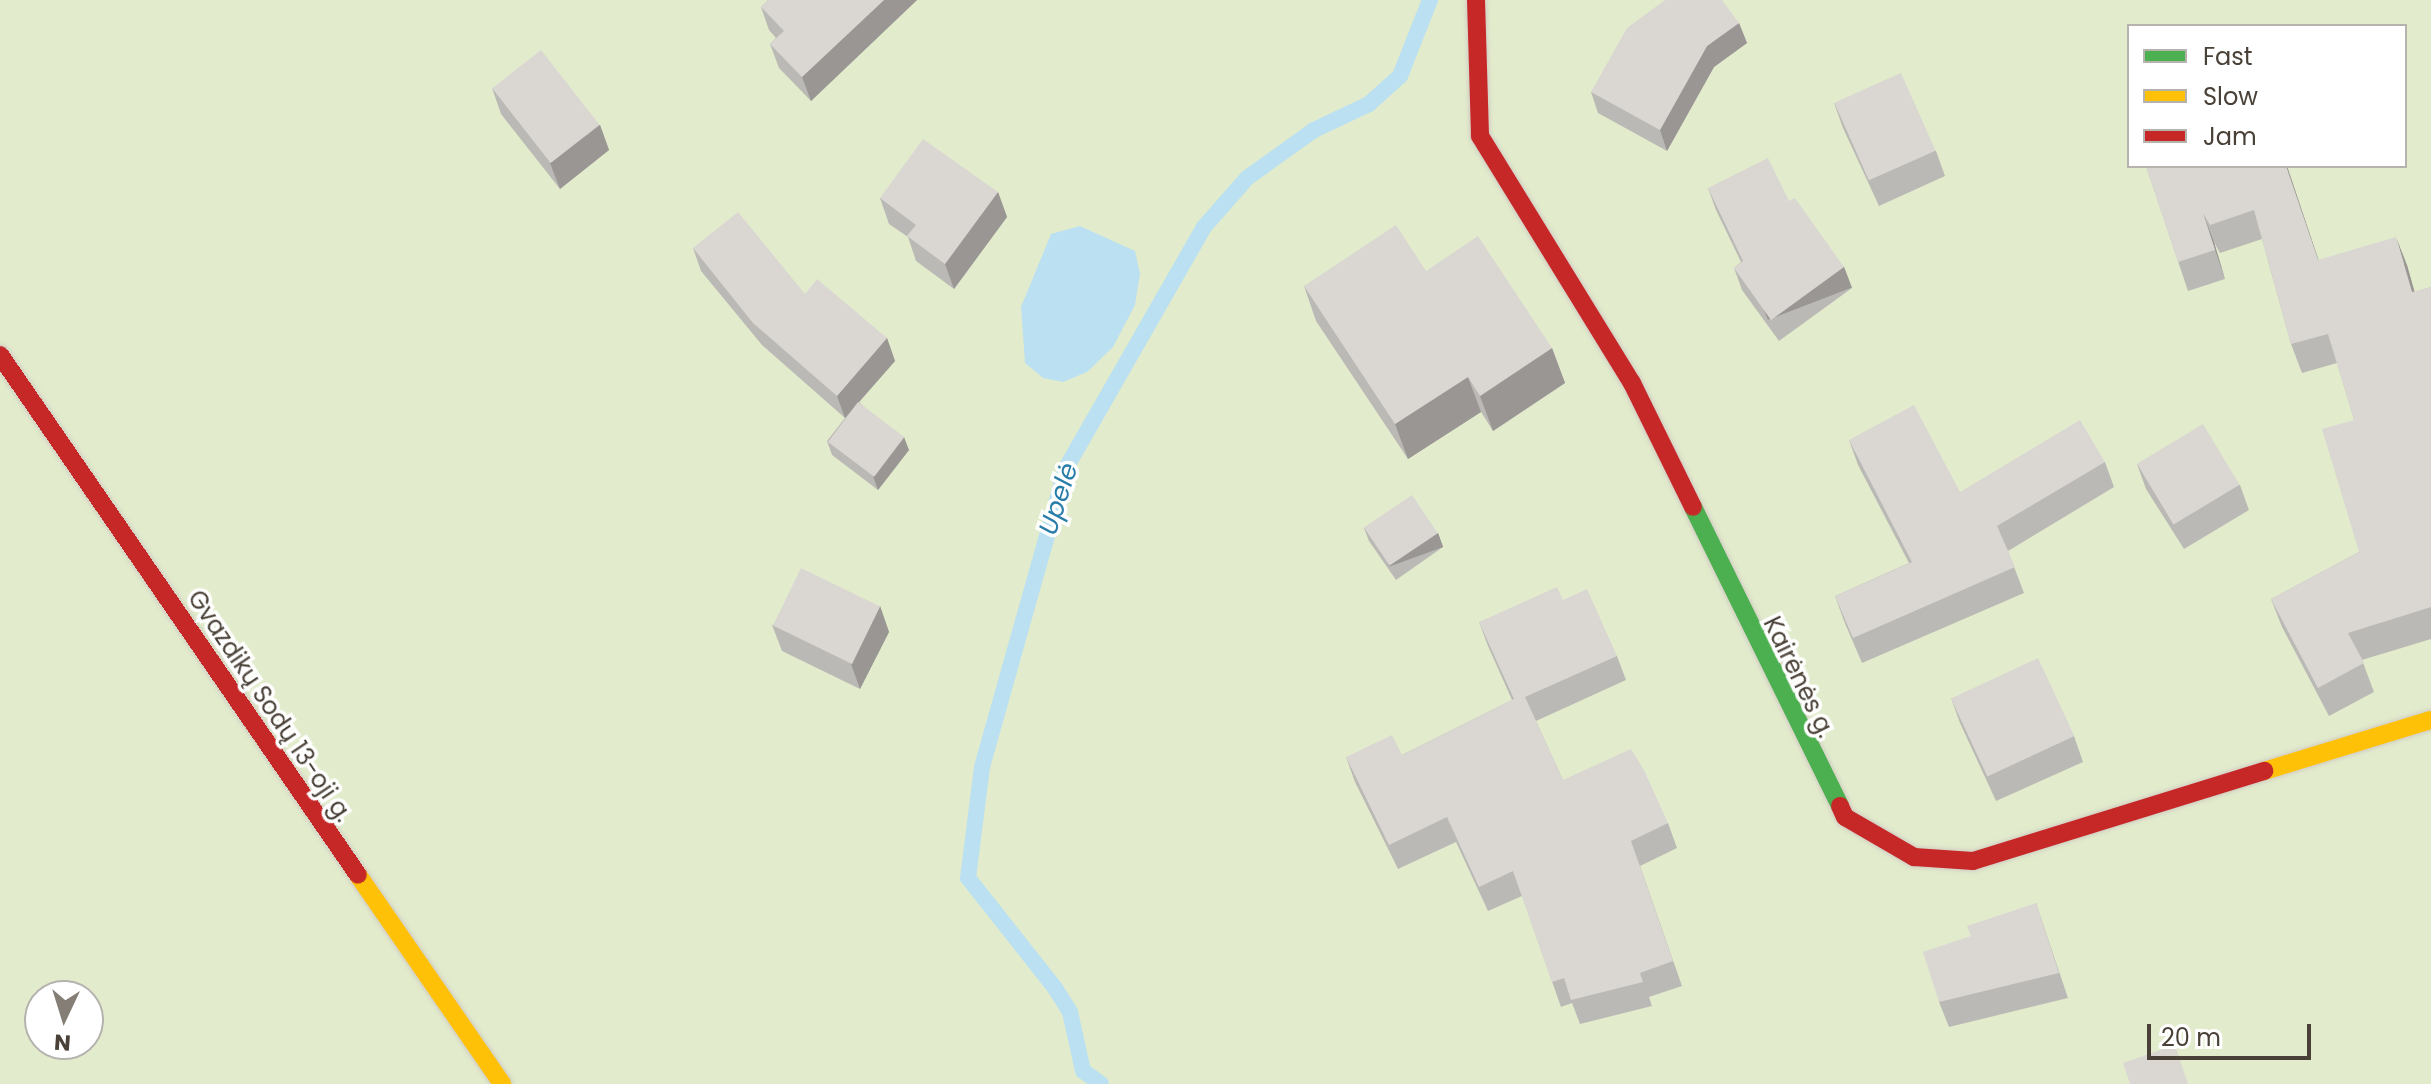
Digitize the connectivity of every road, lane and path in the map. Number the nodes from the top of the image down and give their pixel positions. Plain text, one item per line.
1 (1476, 0) edge
2 (0, 355) edge
3 (2431, 720) edge
4 (502, 1084) edge

1 - 3 street, Kairėnės g.
2 - 4 street, Gvazdikų Sodų 13-oji g.

